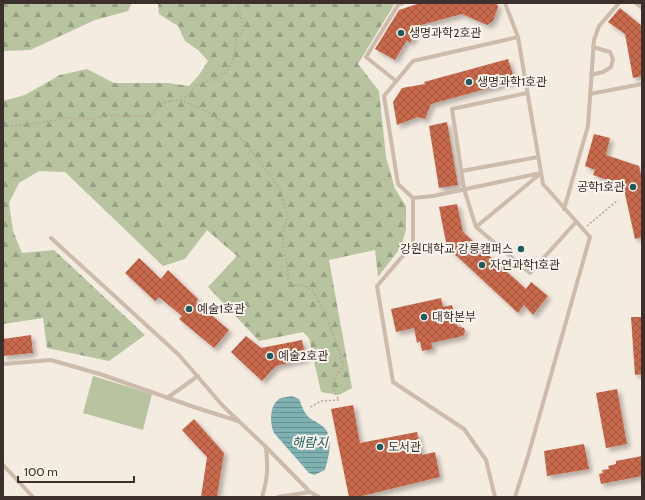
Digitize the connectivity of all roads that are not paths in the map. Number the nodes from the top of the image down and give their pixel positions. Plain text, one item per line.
1 (403, 3) edge
2 (505, 3) edge
3 (619, 3) edge
4 (636, 3) edge
5 (642, 8) edge
6 (518, 37) junction
7 (593, 47) junction
8 (592, 75) junction
9 (396, 81) junction
10 (642, 84) edge
11 (527, 93) junction
12 (590, 94) junction
13 (538, 156) junction
14 (462, 172) junction
15 (541, 173) junction
16 (464, 189) junction
17 (413, 198) junction
18 (564, 209) junction
19 (576, 222) junction
20 (476, 227) junction
21 (51, 238) dead end
22 (3, 364) edge
23 (198, 376) junction
24 (167, 398) junction
25 (240, 422) junction
26 (266, 447) junction
27 (3, 465) edge
28 (310, 492) junction
29 (33, 497) edge
30 (262, 497) edge
31 (278, 497) edge
32 (319, 497) edge
33 (495, 497) edge
34 (515, 497) edge

1 - 9 lane
2 - 6 lane
3 - 7 lane
4 - 5 lane
6 - 9 lane
6 - 11 lane
7 - 8 lane
7 - 8 lane
8 - 12 lane
9 - 17 lane
10 - 12 lane
11 - 13 lane
11 - 14 lane
12 - 18 lane
13 - 14 lane
13 - 15 lane
14 - 16 lane
15 - 16 lane
15 - 18 lane
15 - 20 lane
16 - 17 lane
16 - 20 lane
17 - 33 lane
18 - 19 lane
19 - 20 lane
19 - 34 lane
21 - 23 lane
22 - 24 lane
23 - 24 lane
23 - 25 lane
24 - 25 lane
25 - 26 lane
26 - 28 lane
26 - 30 lane
27 - 29 lane
28 - 31 lane
28 - 32 lane

